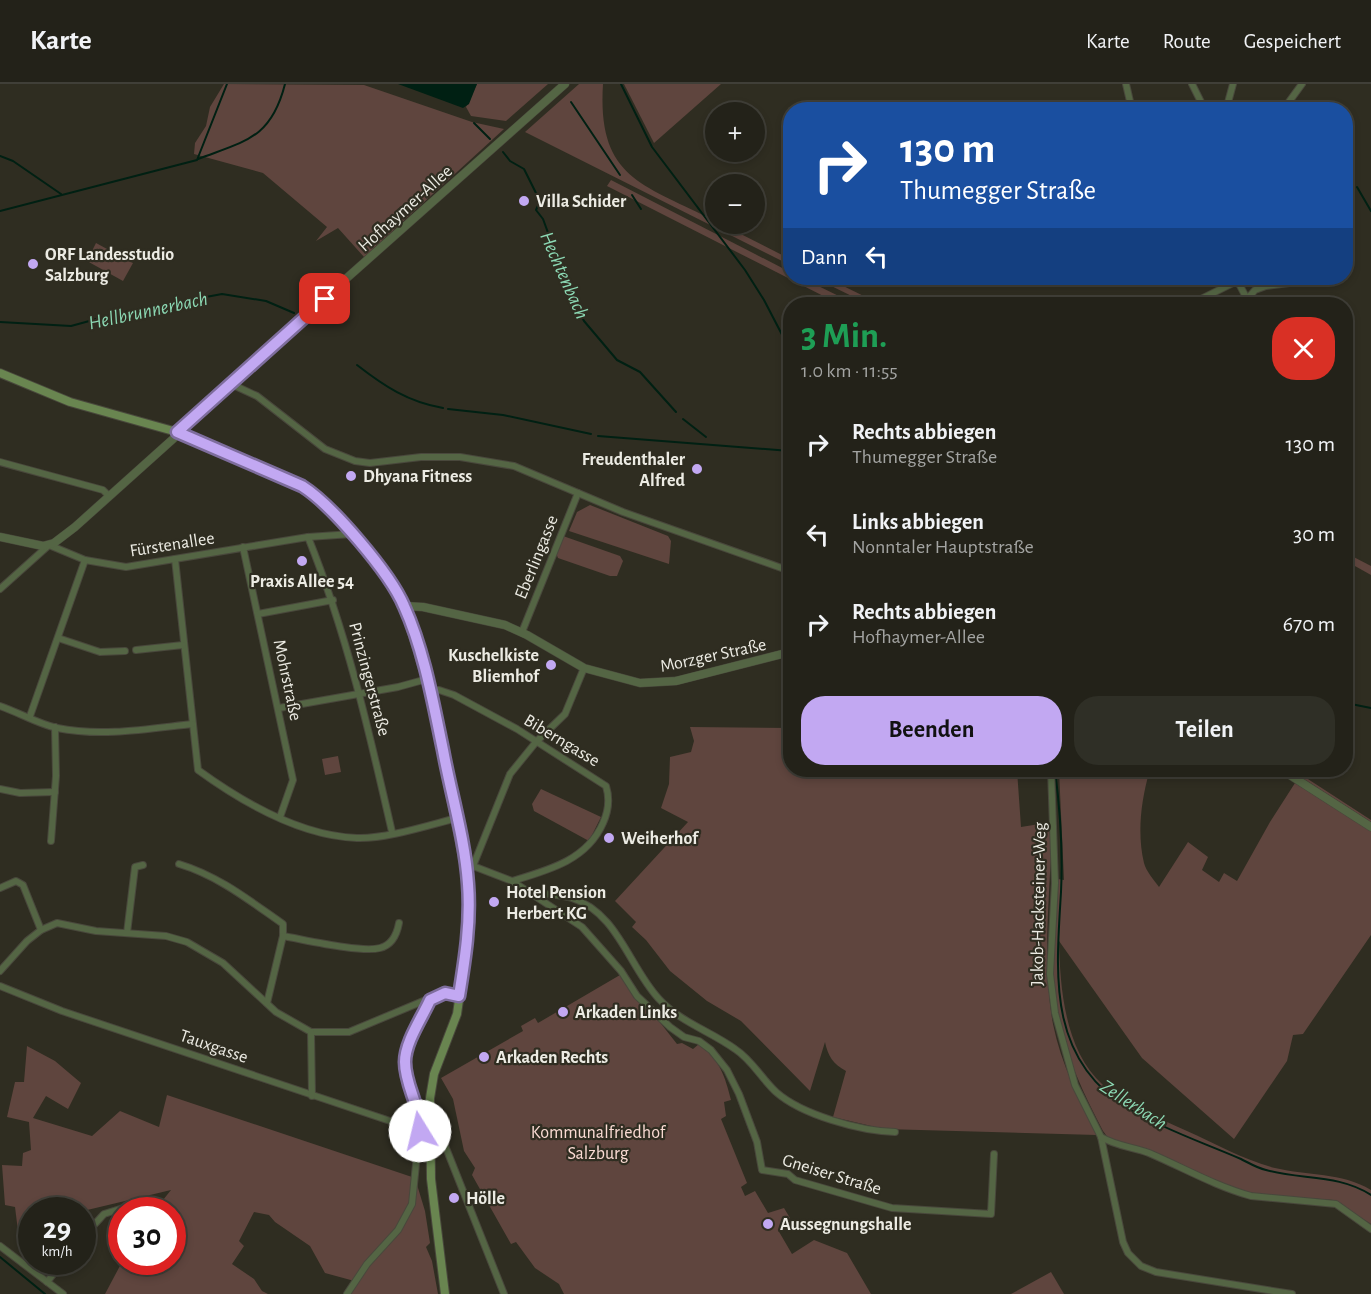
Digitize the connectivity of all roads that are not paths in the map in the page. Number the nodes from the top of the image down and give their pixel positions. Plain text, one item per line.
1 (565, 84) edge
2 (1126, 84) edge
3 (1192, 84) edge
4 (1233, 84) edge
5 (1302, 84) edge
6 (1130, 102) edge
7 (1201, 102) edge
8 (1228, 102) edge
9 (1289, 102) edge
10 (1226, 285) edge
11 (1274, 285) edge
12 (1204, 297) edge
13 (1249, 297) edge
14 (0, 373) edge
15 (229, 383) junction
16 (177, 432) junction
17 (0, 462) edge
18 (578, 493) junction
19 (109, 496) junction
20 (352, 534) junction
21 (0, 537) edge
22 (308, 537) junction
23 (49, 545) junction
24 (243, 547) junction
25 (175, 559) junction
26 (85, 560) junction
27 (783, 568) edge
28 (0, 589) edge
29 (333, 600) junction
30 (404, 606) junction
31 (258, 614) junction
32 (522, 632) junction
33 (58, 638) junction
34 (183, 645) junction
35 (136, 650) dead end
36 (125, 651) dead end
37 (783, 654) edge
38 (584, 668) junction
39 (427, 679) junction
40 (430, 692) junction
41 (361, 693) junction
42 (0, 706) edge
43 (279, 708) junction
44 (30, 716) junction
45 (192, 724) junction
46 (55, 728) junction
47 (536, 742) junction
48 (1051, 777) edge
49 (1293, 777) edge
50 (0, 789) edge
51 (55, 792) junction
52 (280, 817) junction
53 (457, 818) junction
54 (1371, 827) edge
55 (392, 832) junction
56 (51, 841) dead end
57 (179, 864) dead end
58 (143, 865) dead end
59 (470, 866) junction
60 (512, 881) junction
61 (0, 888) edge
62 (532, 893) junction
63 (399, 924) dead end
64 (41, 930) junction
65 (127, 933) junction
66 (283, 936) junction
67 (0, 971) edge
68 (0, 986) edge
69 (459, 996) junction
70 (430, 1000) junction
71 (267, 1003) junction
72 (311, 1032) junction
73 (312, 1096) junction
74 (420, 1131) junction
75 (895, 1132) dead end
76 (1101, 1137) junction
77 (444, 1143) dead end
78 (994, 1154) dead end
79 (108, 1213) edge
80 (96, 1223) edge
81 (1371, 1229) edge
82 (0, 1246) edge
83 (53, 1275) edge
84 (47, 1282) junction
85 (63, 1294) edge
86 (347, 1294) edge
87 (446, 1294) edge
88 (504, 1294) edge
89 (1292, 1294) edge

1 - 15 street, Hofhaymer-Allee
2 - 6 street
3 - 7 street
4 - 8 street
5 - 9 street
10 - 12 street
11 - 13 street
14 - 16 main road
15 - 16 street, Hofhaymer-Allee
15 - 18 street
16 - 19 street, Hofhaymer-Allee
16 - 20 main road
17 - 19 street
18 - 27 street
18 - 32 street, Eberlingasse
19 - 23 street, Hofhaymer-Allee
20 - 22 street, Fürstenallee
20 - 30 main road
21 - 23 street, Fürstenallee
22 - 24 street, Fürstenallee
22 - 29 street, Prinzingerstraße
23 - 26 street, Fürstenallee
23 - 28 street
24 - 25 street, Fürstenallee
24 - 31 street, Mohrstraße
25 - 26 street, Fürstenallee
25 - 34 street
26 - 33 street
29 - 31 street
29 - 41 street, Prinzingerstraße
30 - 32 street, Morzger Straße
30 - 39 main road
31 - 43 street, Mohrstraße
32 - 38 street, Morzger Straße
33 - 36 street
33 - 44 street
34 - 35 street
34 - 45 street
37 - 38 street, Morzger Straße
38 - 47 street
39 - 40 main road
39 - 41 street
40 - 47 street, Biberngasse
40 - 53 main road
41 - 43 street
41 - 55 street, Prinzingerstraße
42 - 44 street
43 - 52 street, Mohrstraße
44 - 46 street
45 - 46 street
45 - 52 street
46 - 51 street
47 - 59 street
47 - 60 street, Biberngasse
48 - 76 street, Jakob-Hacksteiner-Weg
49 - 54 street
50 - 51 street
51 - 56 street
52 - 55 street
53 - 55 street
53 - 59 main road
57 - 66 street
58 - 65 street
59 - 60 street, Gneiser Straße
59 - 69 main road
60 - 62 street, Gneiser Straße
61 - 64 street
62 - 75 street, Gneiser Straße
62 - 78 street, Gneiser Straße
63 - 66 street
64 - 65 street
64 - 67 street
65 - 71 street
66 - 71 street
68 - 73 street, Tauxgasse
69 - 70 street
69 - 87 main road
70 - 72 street
70 - 74 street
71 - 72 street
72 - 73 street
73 - 74 street, Tauxgasse
74 - 86 street
76 - 81 street
76 - 89 street, Jakob-Hacksteiner-Weg
77 - 88 street
79 - 80 street
82 - 84 street
83 - 84 street
84 - 85 street

